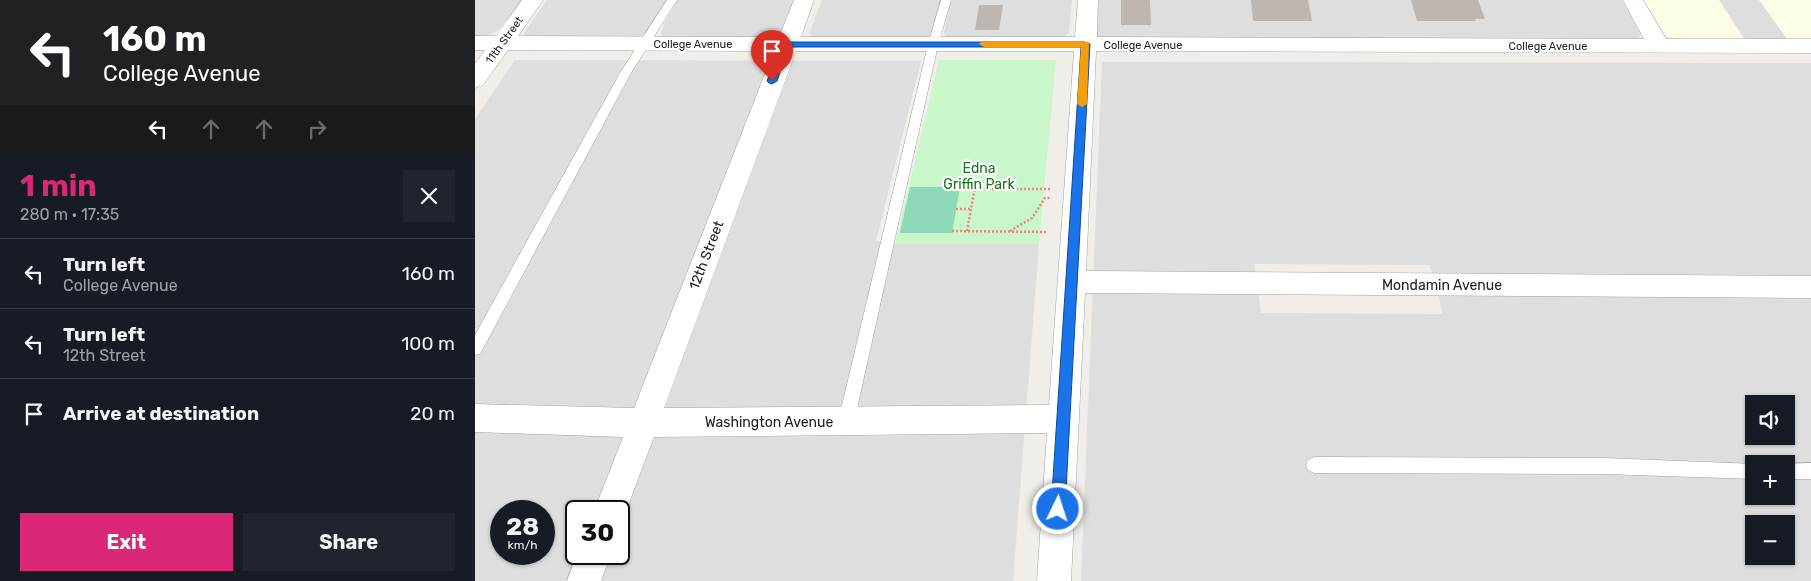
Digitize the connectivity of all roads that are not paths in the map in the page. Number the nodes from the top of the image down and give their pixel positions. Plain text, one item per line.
1 (533, 0) edge
2 (672, 0) edge
3 (804, 0) edge
4 (946, 0) edge
5 (1088, 0) edge
6 (1633, 0) edge
7 (475, 43) edge
8 (501, 43) junction
9 (646, 44) junction
10 (786, 44) junction
11 (933, 44) junction
12 (1085, 44) junction
13 (1659, 46) junction
14 (1811, 46) edge
15 (475, 80) edge
16 (1072, 282) junction
17 (1811, 287) edge
18 (475, 349) edge
19 (475, 418) edge
20 (1064, 420) junction
21 (846, 422) junction
22 (643, 423) junction
23 (1314, 465) dead end
24 (1745, 471) edge
25 (1795, 471) edge
26 (1811, 471) edge
27 (614, 500) edge
28 (590, 565) edge
29 (584, 581) edge
30 (1054, 581) edge

1 - 8 street, 11th Street
2 - 9 lane
3 - 10 street, 12th Street
4 - 11 lane
5 - 12 street
6 - 13 street
7 - 8 street, College Avenue
8 - 9 street, College Avenue
8 - 15 street, 11th Street
9 - 10 street, College Avenue
9 - 18 lane
10 - 11 street, College Avenue
10 - 22 street, 12th Street
11 - 12 street, College Avenue
11 - 21 lane
12 - 13 street, College Avenue
12 - 16 street
13 - 14 street, College Avenue
16 - 17 street, Mondamin Avenue
16 - 20 street
19 - 22 street, Washington Avenue
20 - 21 street, Washington Avenue
20 - 30 street
21 - 22 street, Washington Avenue
22 - 27 street, 12th Street
23 - 24 lane
25 - 26 lane
28 - 29 street

